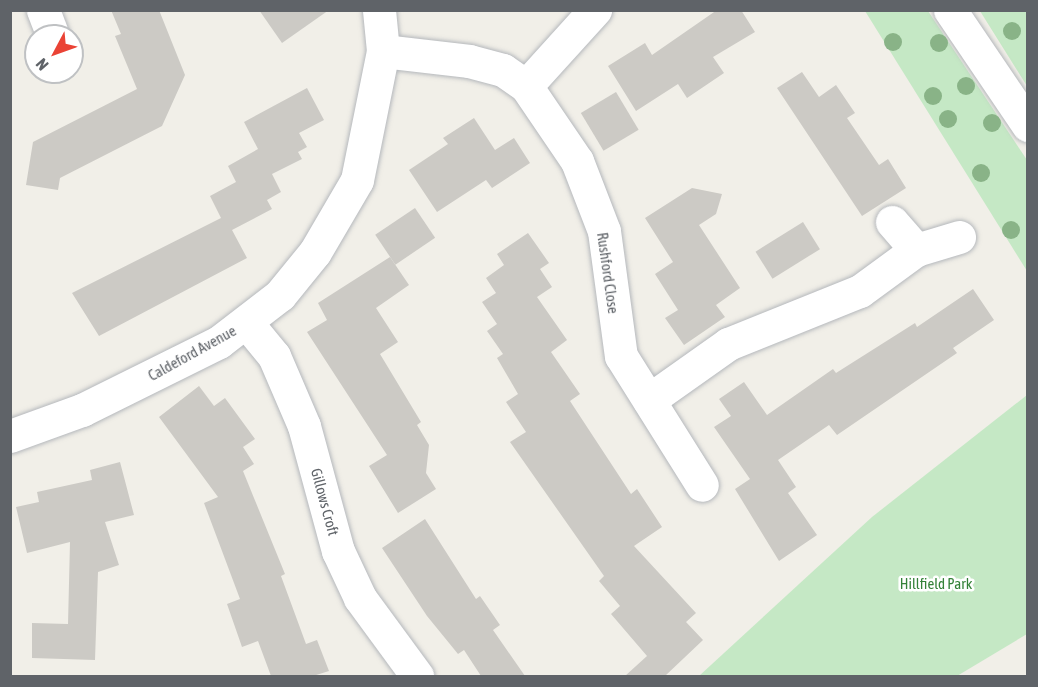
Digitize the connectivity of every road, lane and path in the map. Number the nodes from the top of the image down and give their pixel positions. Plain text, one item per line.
1 (379, 10) edge
2 (595, 10) edge
3 (950, 10) edge
4 (383, 51) junction
5 (526, 86) junction
6 (1028, 125) edge
7 (892, 222) dead end
8 (960, 237) dead end
9 (916, 250) junction
10 (246, 322) junction
11 (649, 400) junction
12 (10, 436) edge
13 (702, 486) dead end
14 (417, 676) edge

1 - 4 street, Caldeford Avenue
2 - 5 street
3 - 6 street
4 - 5 street, Rushford Close
4 - 10 street, Caldeford Avenue
5 - 11 street, Rushford Close
7 - 9 street
8 - 9 street
9 - 11 street
10 - 12 street, Caldeford Avenue
10 - 14 street, Gillows Croft
11 - 13 street, Rushford Close

